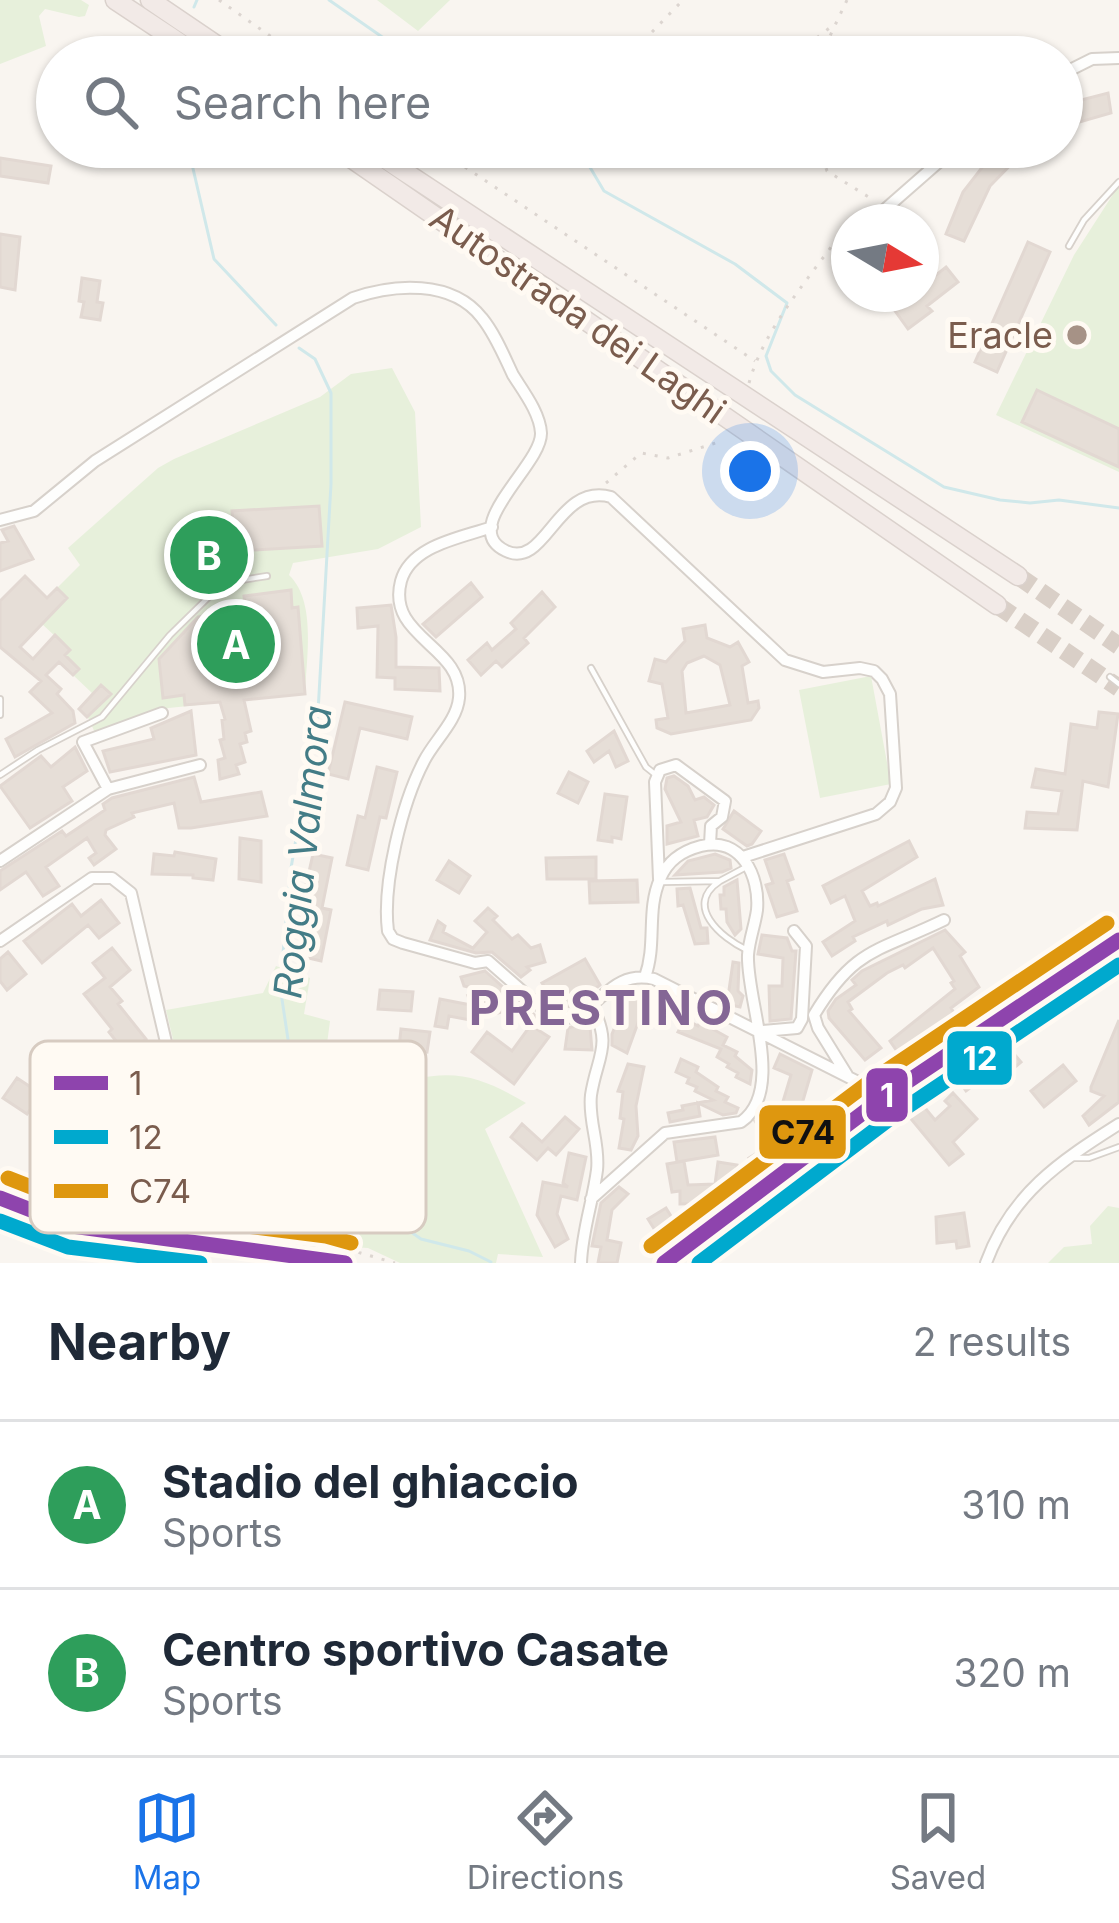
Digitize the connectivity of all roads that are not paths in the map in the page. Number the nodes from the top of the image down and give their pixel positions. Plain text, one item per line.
1 (116, 0) edge
2 (150, 0) edge
3 (170, 36) edge
4 (203, 36) edge
5 (1119, 58) edge
6 (1083, 64) edge
7 (365, 168) edge
8 (399, 168) edge
9 (932, 168) edge
10 (1119, 182) edge
11 (892, 204) edge
12 (1070, 246) dead end
13 (0, 520) edge
14 (492, 527) junction
15 (267, 576) dead end
16 (1018, 576) tunnel mouth
17 (997, 605) tunnel mouth
18 (591, 668) dead end
19 (1110, 677) dead end
20 (1119, 684) edge
21 (0, 699) edge
22 (162, 713) dead end
23 (0, 715) edge
24 (200, 765) dead end
25 (0, 775) edge
26 (657, 776) junction
27 (108, 789) junction
28 (710, 844) junction
29 (0, 861) edge
30 (746, 861) junction
31 (659, 881) junction
32 (720, 881) junction
33 (944, 920) dead end
34 (794, 931) dead end
35 (1119, 940) edge
36 (0, 941) edge
37 (749, 951) junction
38 (645, 977) junction
39 (592, 1006) junction
40 (760, 1031) junction
41 (166, 1041) edge
42 (849, 1078) junction
43 (880, 1100) junction
44 (1119, 1124) edge
45 (1119, 1147) edge
46 (1069, 1156) junction
47 (0, 1198) edge
48 (591, 1198) junction
49 (30, 1210) edge
50 (126, 1233) edge
51 (160, 1233) edge
52 (303, 1233) edge
53 (157, 1237) junction
54 (336, 1260) edge
55 (580, 1263) edge
56 (664, 1263) edge
57 (986, 1263) edge

1 - 3 highway
2 - 4 highway
5 - 6 street
7 - 17 highway, Autostrada dei Laghi
8 - 16 highway, Autostrada dei Laghi
9 - 11 street
10 - 12 lane
13 - 14 street
14 - 30 street
14 - 39 street
15 - 25 lane
18 - 26 lane
19 - 20 lane
21 - 23 lane
22 - 27 street
24 - 27 street
26 - 28 street
26 - 31 street
27 - 29 street
28 - 30 street
28 - 31 street
30 - 32 lane
30 - 37 street
31 - 32 lane
31 - 38 street
32 - 37 lane
33 - 42 street
34 - 40 street
35 - 43 main road
36 - 41 street
37 - 40 street
38 - 39 street
38 - 40 street
39 - 48 street
40 - 42 street
40 - 48 street
42 - 43 street
43 - 56 main road
44 - 46 street
45 - 46 lane
46 - 57 street
47 - 49 main road
48 - 55 street
50 - 53 main road
51 - 53 street
52 - 54 street
53 - 54 main road

